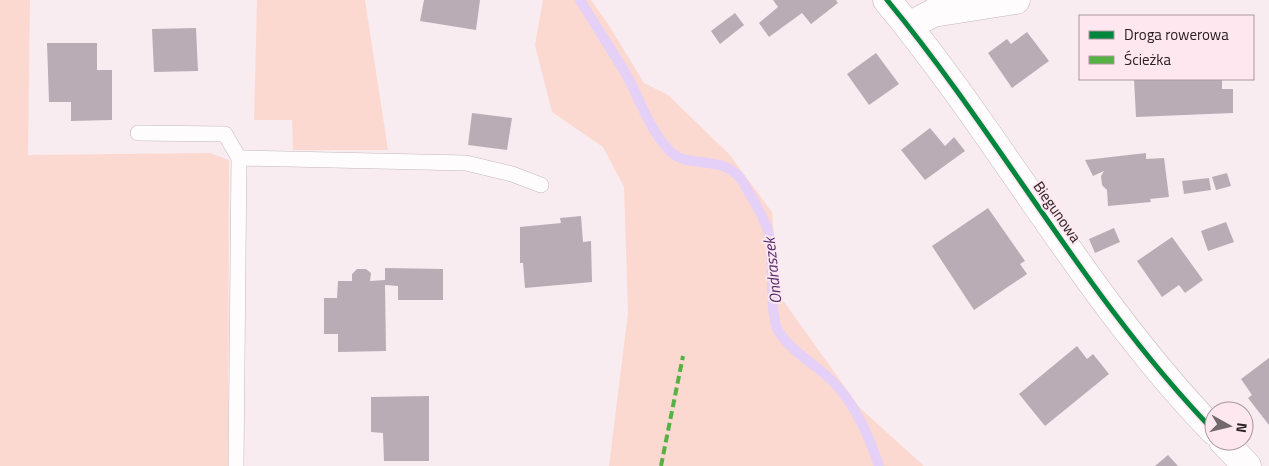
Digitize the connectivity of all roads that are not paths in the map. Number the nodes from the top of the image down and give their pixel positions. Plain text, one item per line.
1 (887, 0) edge
2 (1016, 0) edge
3 (909, 26) junction
4 (138, 133) dead end
5 (239, 158) junction
6 (541, 185) dead end
7 (1204, 421) edge
8 (1233, 451) edge
9 (236, 466) edge
10 (1247, 466) edge

1 - 3 street, Biegunowa
2 - 3 street
3 - 7 street, Biegunowa
4 - 5 lane
5 - 6 lane
5 - 9 lane
8 - 10 street

